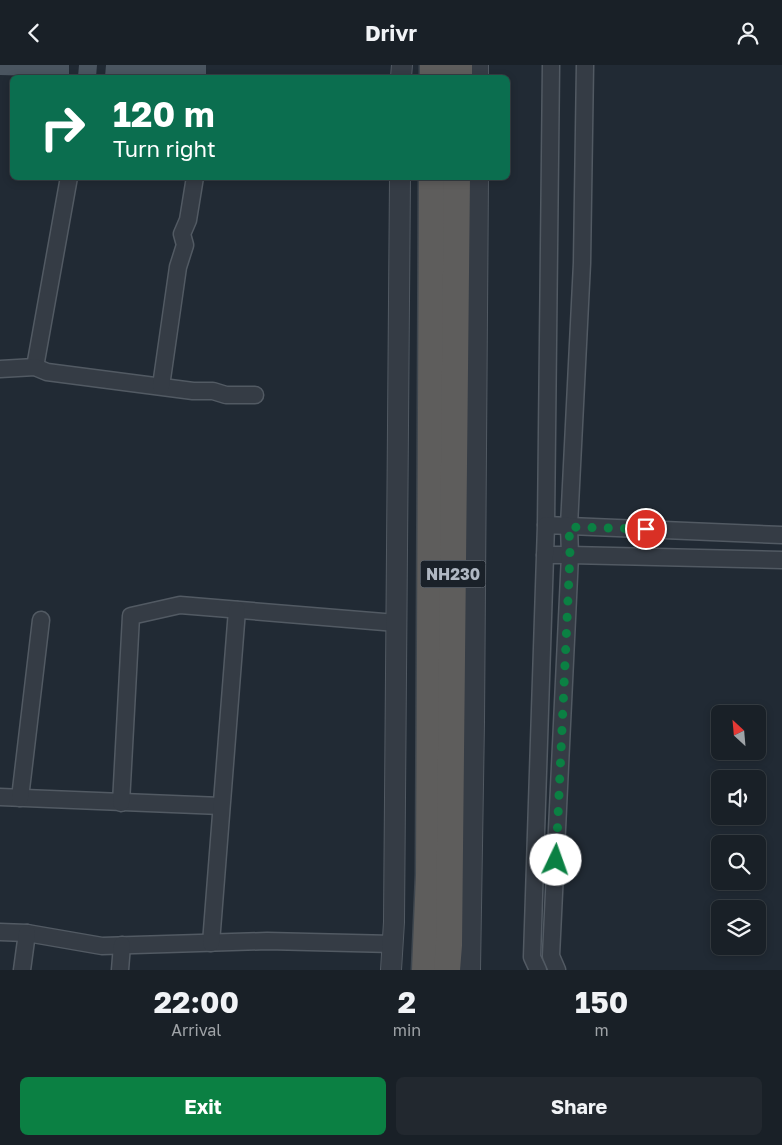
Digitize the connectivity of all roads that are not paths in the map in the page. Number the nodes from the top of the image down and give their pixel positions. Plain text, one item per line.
1 (552, 65) edge
2 (585, 65) edge
3 (68, 180) edge
4 (195, 180) edge
5 (400, 180) edge
6 (432, 180) edge
7 (457, 180) edge
8 (478, 180) edge
9 (35, 367) junction
10 (0, 369) edge
11 (161, 386) junction
12 (255, 395) dead end
13 (546, 525) junction
14 (569, 527) junction
15 (782, 535) edge
16 (545, 555) junction
17 (570, 555) junction
18 (782, 560) edge
19 (237, 610) junction
20 (41, 620) dead end
21 (396, 623) junction
22 (0, 797) edge
23 (20, 798) junction
24 (121, 803) junction
25 (221, 806) junction
26 (0, 932) edge
27 (27, 933) junction
28 (211, 943) junction
29 (393, 944) junction
30 (122, 945) junction
31 (22, 970) edge
32 (120, 970) edge
33 (391, 970) edge
34 (425, 970) edge
35 (447, 970) edge
36 (470, 970) edge
37 (538, 970) edge
38 (557, 970) edge

1 - 13 street
2 - 14 street
3 - 9 street
4 - 11 street
5 - 21 street
6 - 34 highway, NH230
7 - 35 highway, NH230
8 - 36 street
9 - 10 street
9 - 11 street
11 - 12 street
13 - 14 street
13 - 16 street
14 - 15 street
14 - 17 street
16 - 17 street
16 - 37 street
17 - 18 street
17 - 38 street
19 - 21 street
19 - 24 street
19 - 25 street
20 - 23 street
21 - 29 street
22 - 23 street
23 - 24 street
24 - 25 street
25 - 28 street
26 - 27 street
27 - 30 street
27 - 31 street
28 - 29 street
28 - 30 street
29 - 33 street
30 - 32 street

